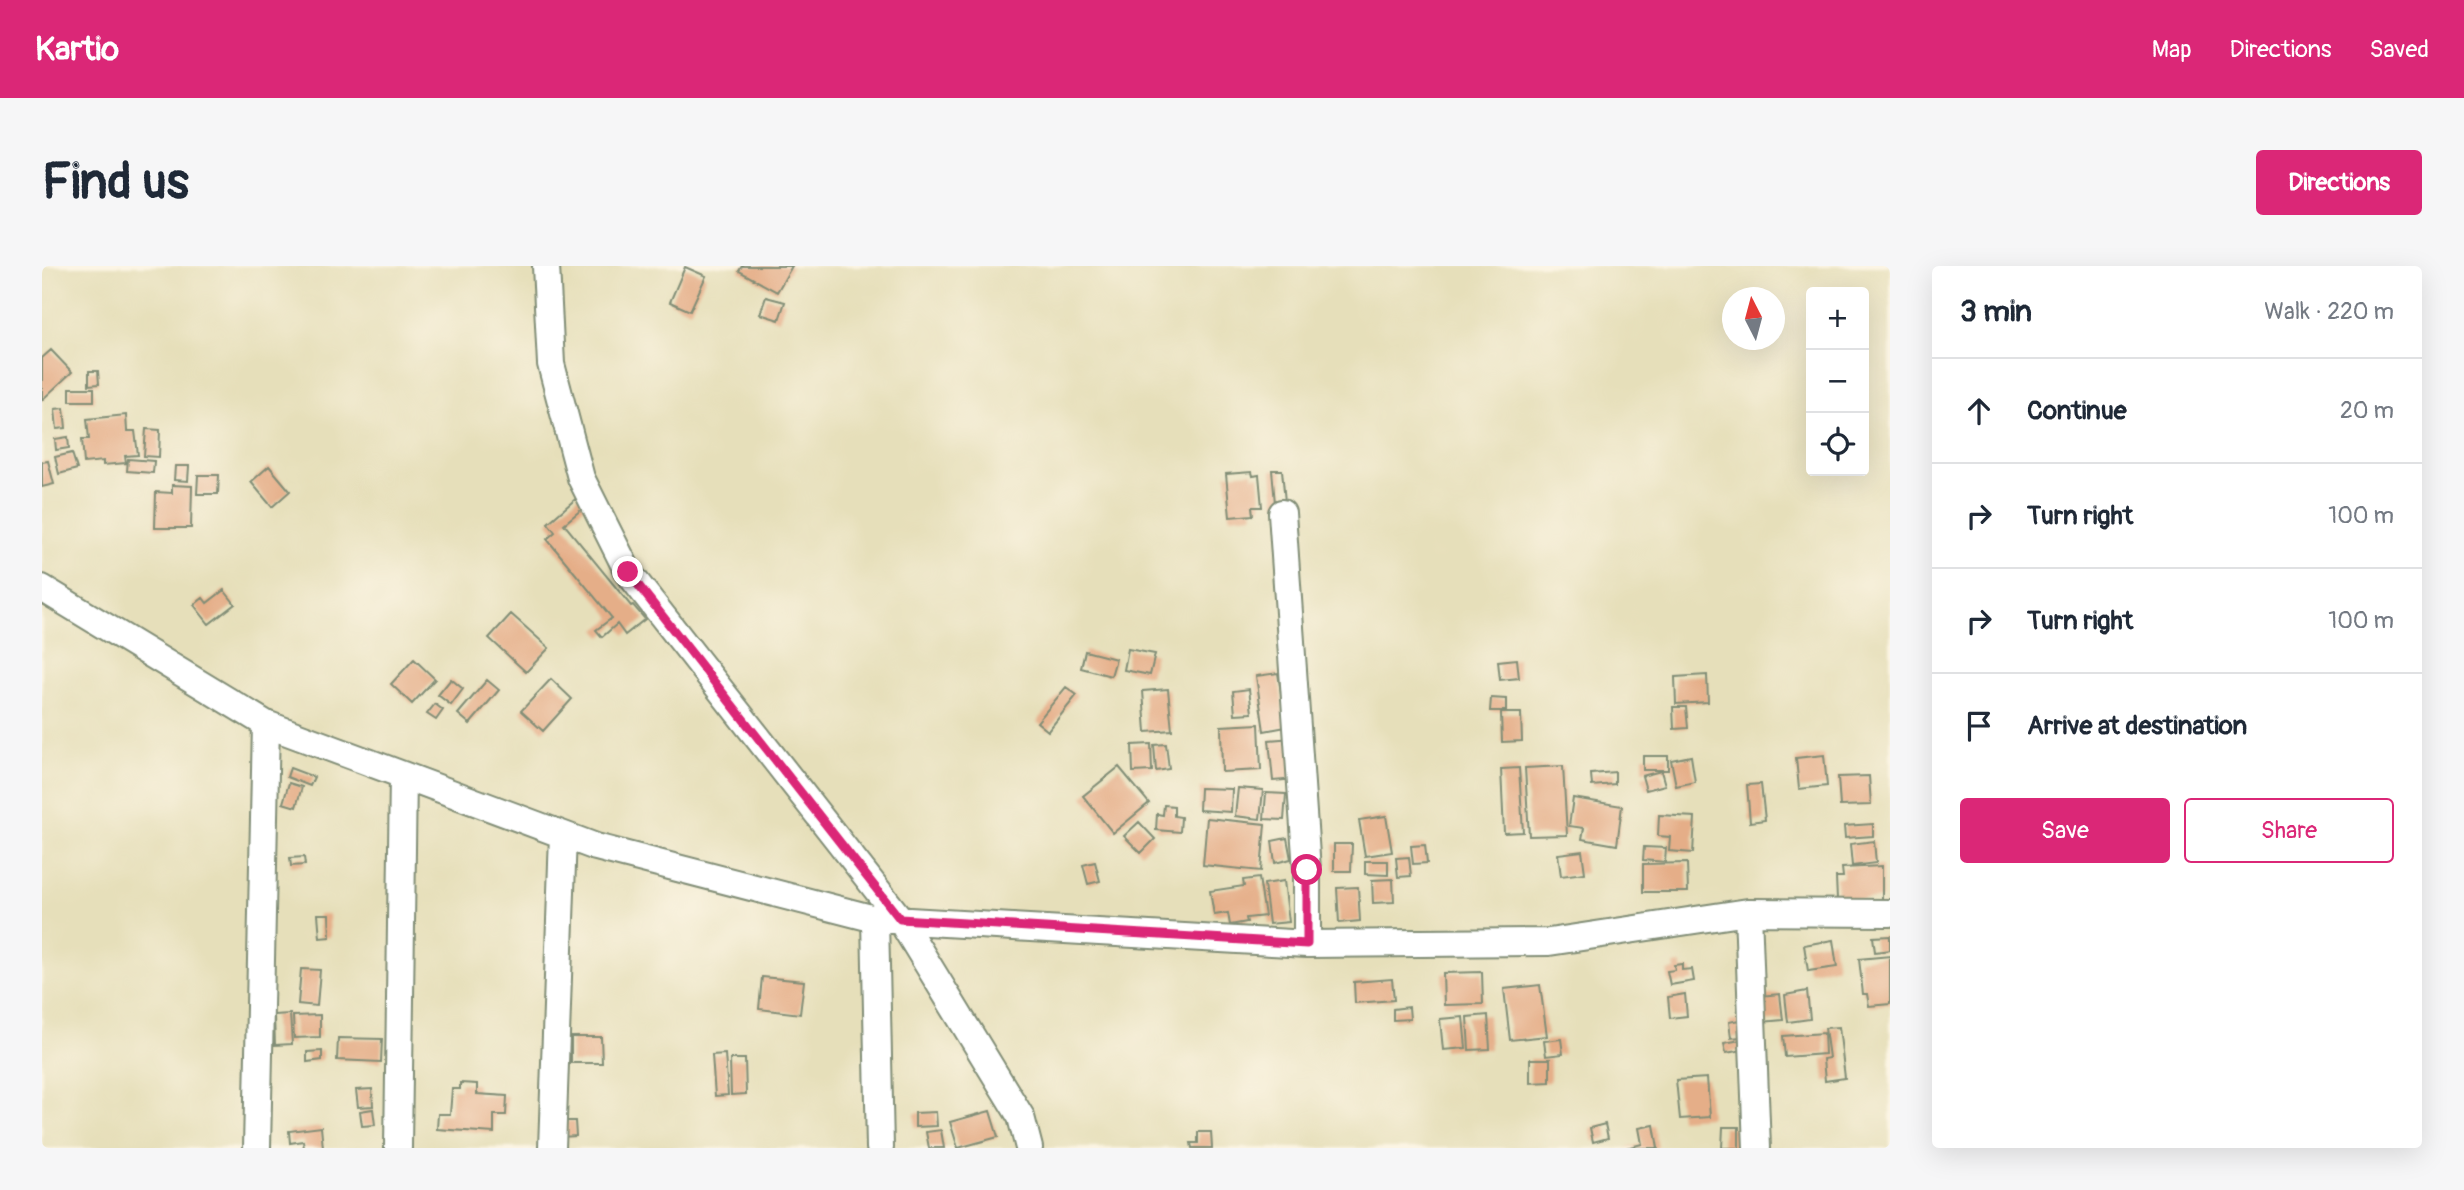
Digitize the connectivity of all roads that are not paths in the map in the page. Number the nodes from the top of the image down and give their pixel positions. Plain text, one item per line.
1 (546, 266) edge
2 (1282, 513) dead end
3 (42, 588) edge
4 (266, 724) junction
5 (403, 775) junction
6 (564, 835) junction
7 (1748, 912) junction
8 (1890, 913) edge
9 (888, 919) junction
10 (1307, 944) junction
11 (257, 1148) edge
12 (398, 1148) edge
13 (552, 1148) edge
14 (880, 1148) edge
15 (1029, 1148) edge
16 (1757, 1148) edge

1 - 9 street
2 - 10 street
3 - 4 street
4 - 5 street
4 - 11 street
5 - 6 street
5 - 12 street
6 - 9 street
6 - 13 street
7 - 8 street
7 - 10 street
7 - 16 street
9 - 10 street
9 - 14 street
9 - 15 street

